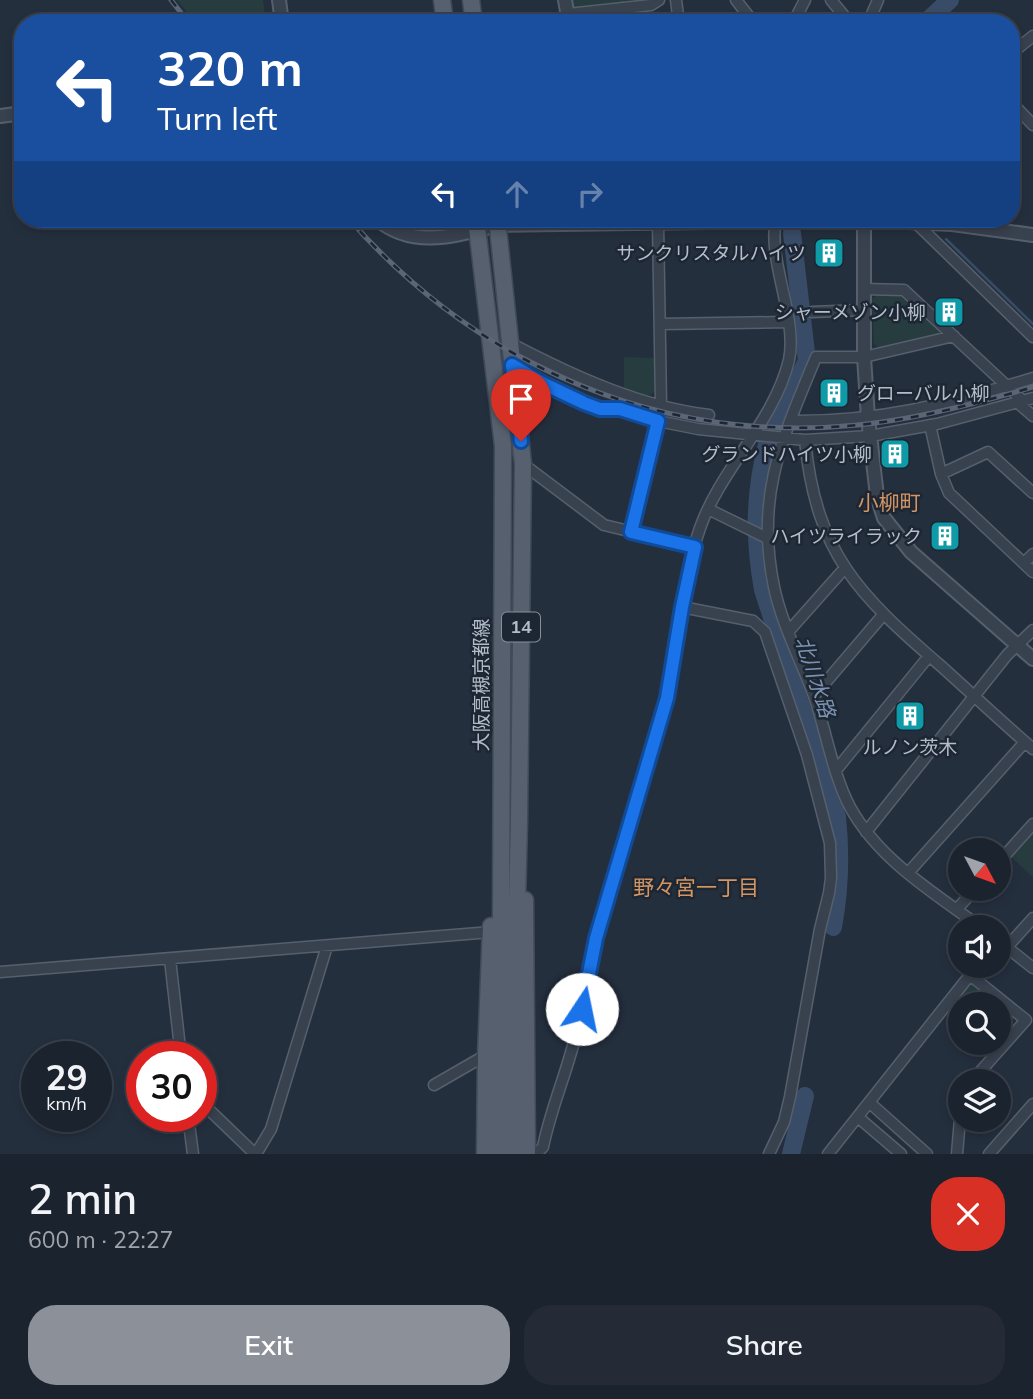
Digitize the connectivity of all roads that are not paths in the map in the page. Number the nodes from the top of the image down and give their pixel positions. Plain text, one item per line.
1 (659, 0) edge
2 (736, 0) edge
3 (831, 0) edge
4 (622, 8) junction
5 (590, 14) edge
6 (623, 14) edge
7 (747, 14) edge
8 (843, 14) edge
9 (1020, 111) edge
10 (1033, 125) edge
11 (390, 228) edge
12 (462, 228) edge
13 (477, 228) edge
14 (499, 228) edge
15 (659, 228) edge
16 (776, 228) edge
17 (864, 228) edge
18 (922, 228) edge
19 (990, 228) edge
20 (1033, 235) edge
21 (864, 289) junction
22 (864, 310) junction
23 (812, 312) dead end
24 (788, 321) junction
25 (660, 324) junction
26 (954, 336) junction
27 (1033, 337) edge
28 (510, 343) junction
29 (864, 357) junction
30 (512, 365) junction
31 (1033, 378) edge
32 (1007, 386) junction
33 (1025, 401) edge
34 (661, 405) junction
35 (709, 415) dead end
36 (1033, 415) edge
37 (868, 418) junction
38 (658, 421) junction
39 (790, 421) junction
40 (930, 425) junction
41 (753, 434) junction
42 (870, 436) junction
43 (783, 437) junction
44 (805, 440) junction
45 (523, 464) junction
46 (941, 474) junction
47 (1033, 493) edge
48 (708, 509) junction
49 (631, 532) junction
50 (764, 536) junction
51 (695, 547) junction
52 (1033, 554) edge
53 (1024, 563) junction
54 (844, 569) junction
55 (1033, 572) edge
56 (682, 607) junction
57 (883, 615) junction
58 (1033, 630) edge
59 (789, 632) junction
60 (1017, 645) junction
61 (929, 656) junction
62 (1033, 659) edge
63 (814, 696) junction
64 (974, 696) junction
65 (1029, 745) edge
66 (837, 769) junction
67 (501, 820) junction
68 (519, 821) junction
69 (1033, 824) edge
70 (866, 832) junction
71 (1012, 847) edge
72 (908, 873) junction
73 (964, 901) edge
74 (957, 909) junction
75 (965, 915) edge
76 (1033, 918) edge
77 (491, 932) junction
78 (1011, 937) edge
79 (327, 946) junction
80 (1011, 950) edge
81 (170, 959) junction
82 (1033, 968) edge
83 (0, 972) edge
84 (966, 978) edge
85 (981, 978) edge
86 (507, 1036) junction
87 (179, 1041) edge
88 (486, 1055) junction
89 (983, 1069) edge
90 (434, 1085) dead end
91 (870, 1103) junction
92 (1033, 1104) edge
93 (217, 1117) edge
94 (859, 1118) junction
95 (190, 1132) edge
96 (959, 1132) edge
97 (193, 1154) edge
98 (255, 1154) edge
99 (485, 1154) edge
100 (500, 1154) edge
101 (511, 1154) edge
102 (527, 1154) edge
103 (536, 1154) edge
104 (769, 1154) edge
105 (828, 1154) edge
106 (901, 1154) edge
107 (927, 1154) edge
108 (957, 1154) edge
109 (989, 1154) edge

1 - 4 street
2 - 7 street
3 - 8 street
4 - 5 street
4 - 6 street
9 - 10 street
11 - 12 street
13 - 67 main road, 大阪高槻京都線 / 14
14 - 28 main road, 大阪高槻京都線 / 14
15 - 25 street
16 - 24 street
17 - 21 street
18 - 27 street
19 - 20 street
21 - 22 street
21 - 26 street
22 - 23 street
22 - 29 street
24 - 25 street
24 - 41 street
25 - 34 street
26 - 29 street
26 - 32 street
28 - 30 main road, 大阪高槻京都線 / 14
28 - 34 street
29 - 37 street
29 - 39 street
30 - 38 street
30 - 45 main road, 大阪高槻京都線 / 14
31 - 32 street
32 - 33 street
32 - 37 street
33 - 36 street
33 - 40 street
34 - 35 street
34 - 38 street
37 - 39 street
37 - 42 street
38 - 41 street
38 - 49 street
39 - 43 street
40 - 42 street
40 - 46 street
41 - 43 street
41 - 48 street
42 - 44 street
42 - 60 street
43 - 44 street
43 - 50 street
44 - 54 street
45 - 49 street
45 - 68 main road, 大阪高槻京都線 / 14
46 - 47 street
46 - 53 street
48 - 50 street
48 - 51 street
49 - 51 street
50 - 59 street
51 - 56 street
52 - 53 street
53 - 55 street
54 - 57 street
54 - 59 street
56 - 103 street
56 - 104 street
57 - 61 street
57 - 63 street
58 - 60 street
59 - 63 street
60 - 62 street
60 - 64 street
61 - 64 street
61 - 66 street
63 - 66 street
64 - 65 street
64 - 70 street
65 - 72 street
66 - 70 street
67 - 77 main road
67 - 86 main road, 大阪高槻京都線 / 14
68 - 86 main road, 大阪高槻京都線 / 14
68 - 102 main road
69 - 71 street
70 - 72 street
72 - 74 street
73 - 74 street
74 - 75 street
76 - 78 street
77 - 79 street
77 - 88 main road
79 - 81 street
79 - 98 street
80 - 82 street
81 - 83 street
81 - 87 street
84 - 91 street
85 - 89 street
86 - 100 main road, 大阪高槻京都線 / 14
86 - 101 main road, 大阪高槻京都線 / 14
88 - 90 street
88 - 99 main road
91 - 94 street
91 - 107 street
92 - 109 street
93 - 98 street
94 - 105 street
94 - 106 street
95 - 97 street
96 - 108 street

